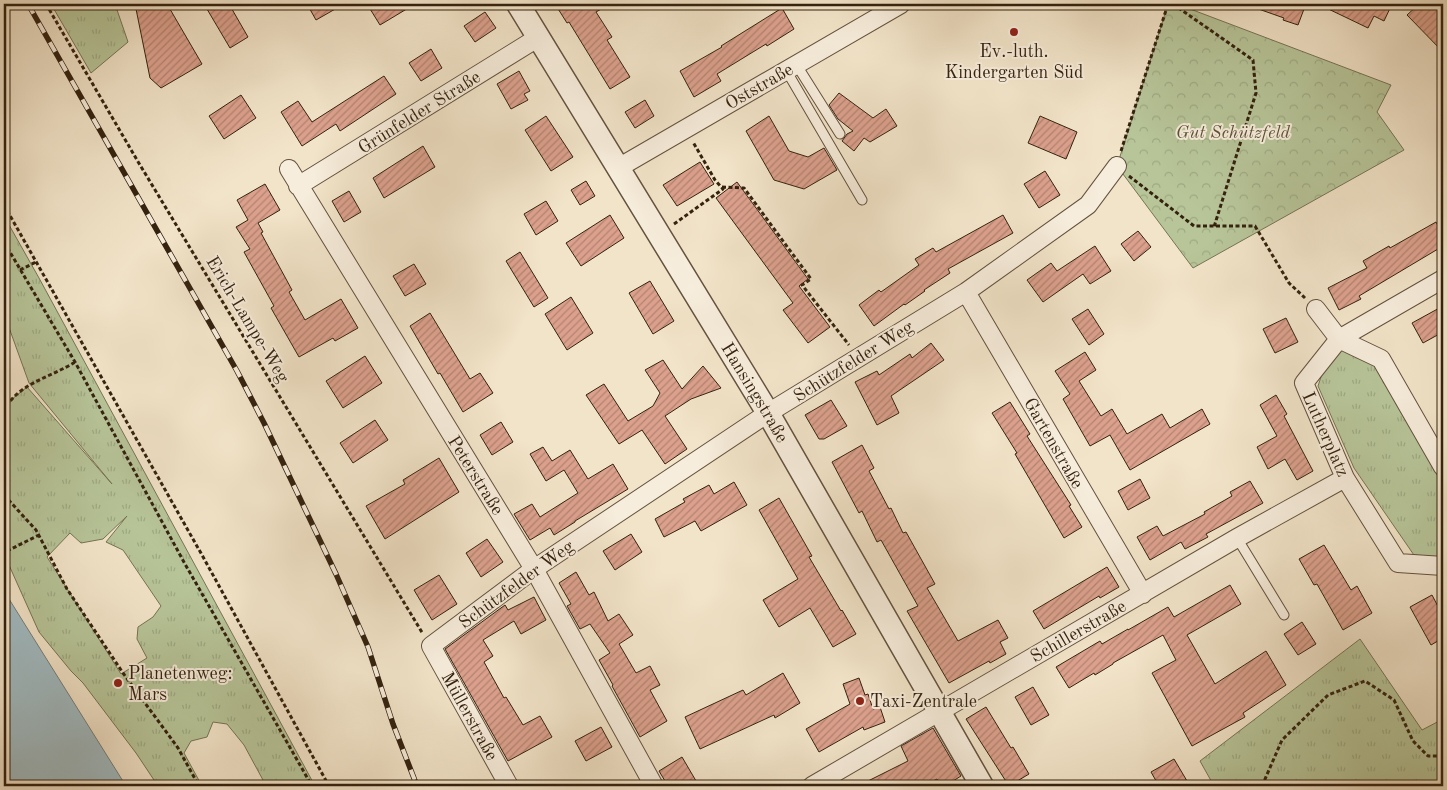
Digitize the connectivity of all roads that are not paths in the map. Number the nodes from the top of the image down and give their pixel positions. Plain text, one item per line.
1 (518, 4) edge
2 (900, 4) edge
3 (539, 37) junction
4 (791, 67) junction
5 (840, 134) dead end
6 (1117, 166) road end
7 (618, 168) junction
8 (289, 169) dead end
9 (298, 186) junction
10 (862, 200) dead end
11 (1443, 279) edge
12 (966, 292) junction
13 (1316, 309) road end
14 (1339, 339) junction
15 (768, 413) junction
16 (1443, 467) edge
17 (1345, 478) junction
18 (1237, 538) junction
19 (1443, 566) edge
20 (534, 569) junction
21 (1143, 594) junction
22 (1284, 615) dead end
23 (431, 646) joint
24 (940, 711) junction
25 (509, 786) edge
26 (654, 786) edge
27 (812, 786) edge
28 (982, 786) edge

1 - 3 street, Hansingstraße
2 - 4 street, Oststraße
3 - 7 street, Hansingstraße
3 - 9 street, Grünfelder Straße
4 - 5 lane
4 - 7 street, Oststraße
4 - 10 lane
6 - 12 street, Schützfelder Weg
7 - 15 street, Hansingstraße
8 - 9 street, Peterstraße
9 - 20 street, Peterstraße
11 - 14 street
12 - 15 street, Schützfelder Weg
12 - 21 street, Gartenstraße
13 - 14 street
14 - 16 street
14 - 17 street, Lutherplatz
15 - 20 street, Schützfelder Weg
15 - 24 street, Hansingstraße
17 - 18 street, Schillerstraße
17 - 19 street, Lutherplatz
18 - 21 street, Schillerstraße
18 - 22 lane
20 - 23 street, Schützfelder Weg
20 - 26 street, Peterstraße
21 - 24 street, Schillerstraße
23 - 25 street, Müllerstraße
24 - 27 street, Schillerstraße
24 - 28 street, Hansingstraße

